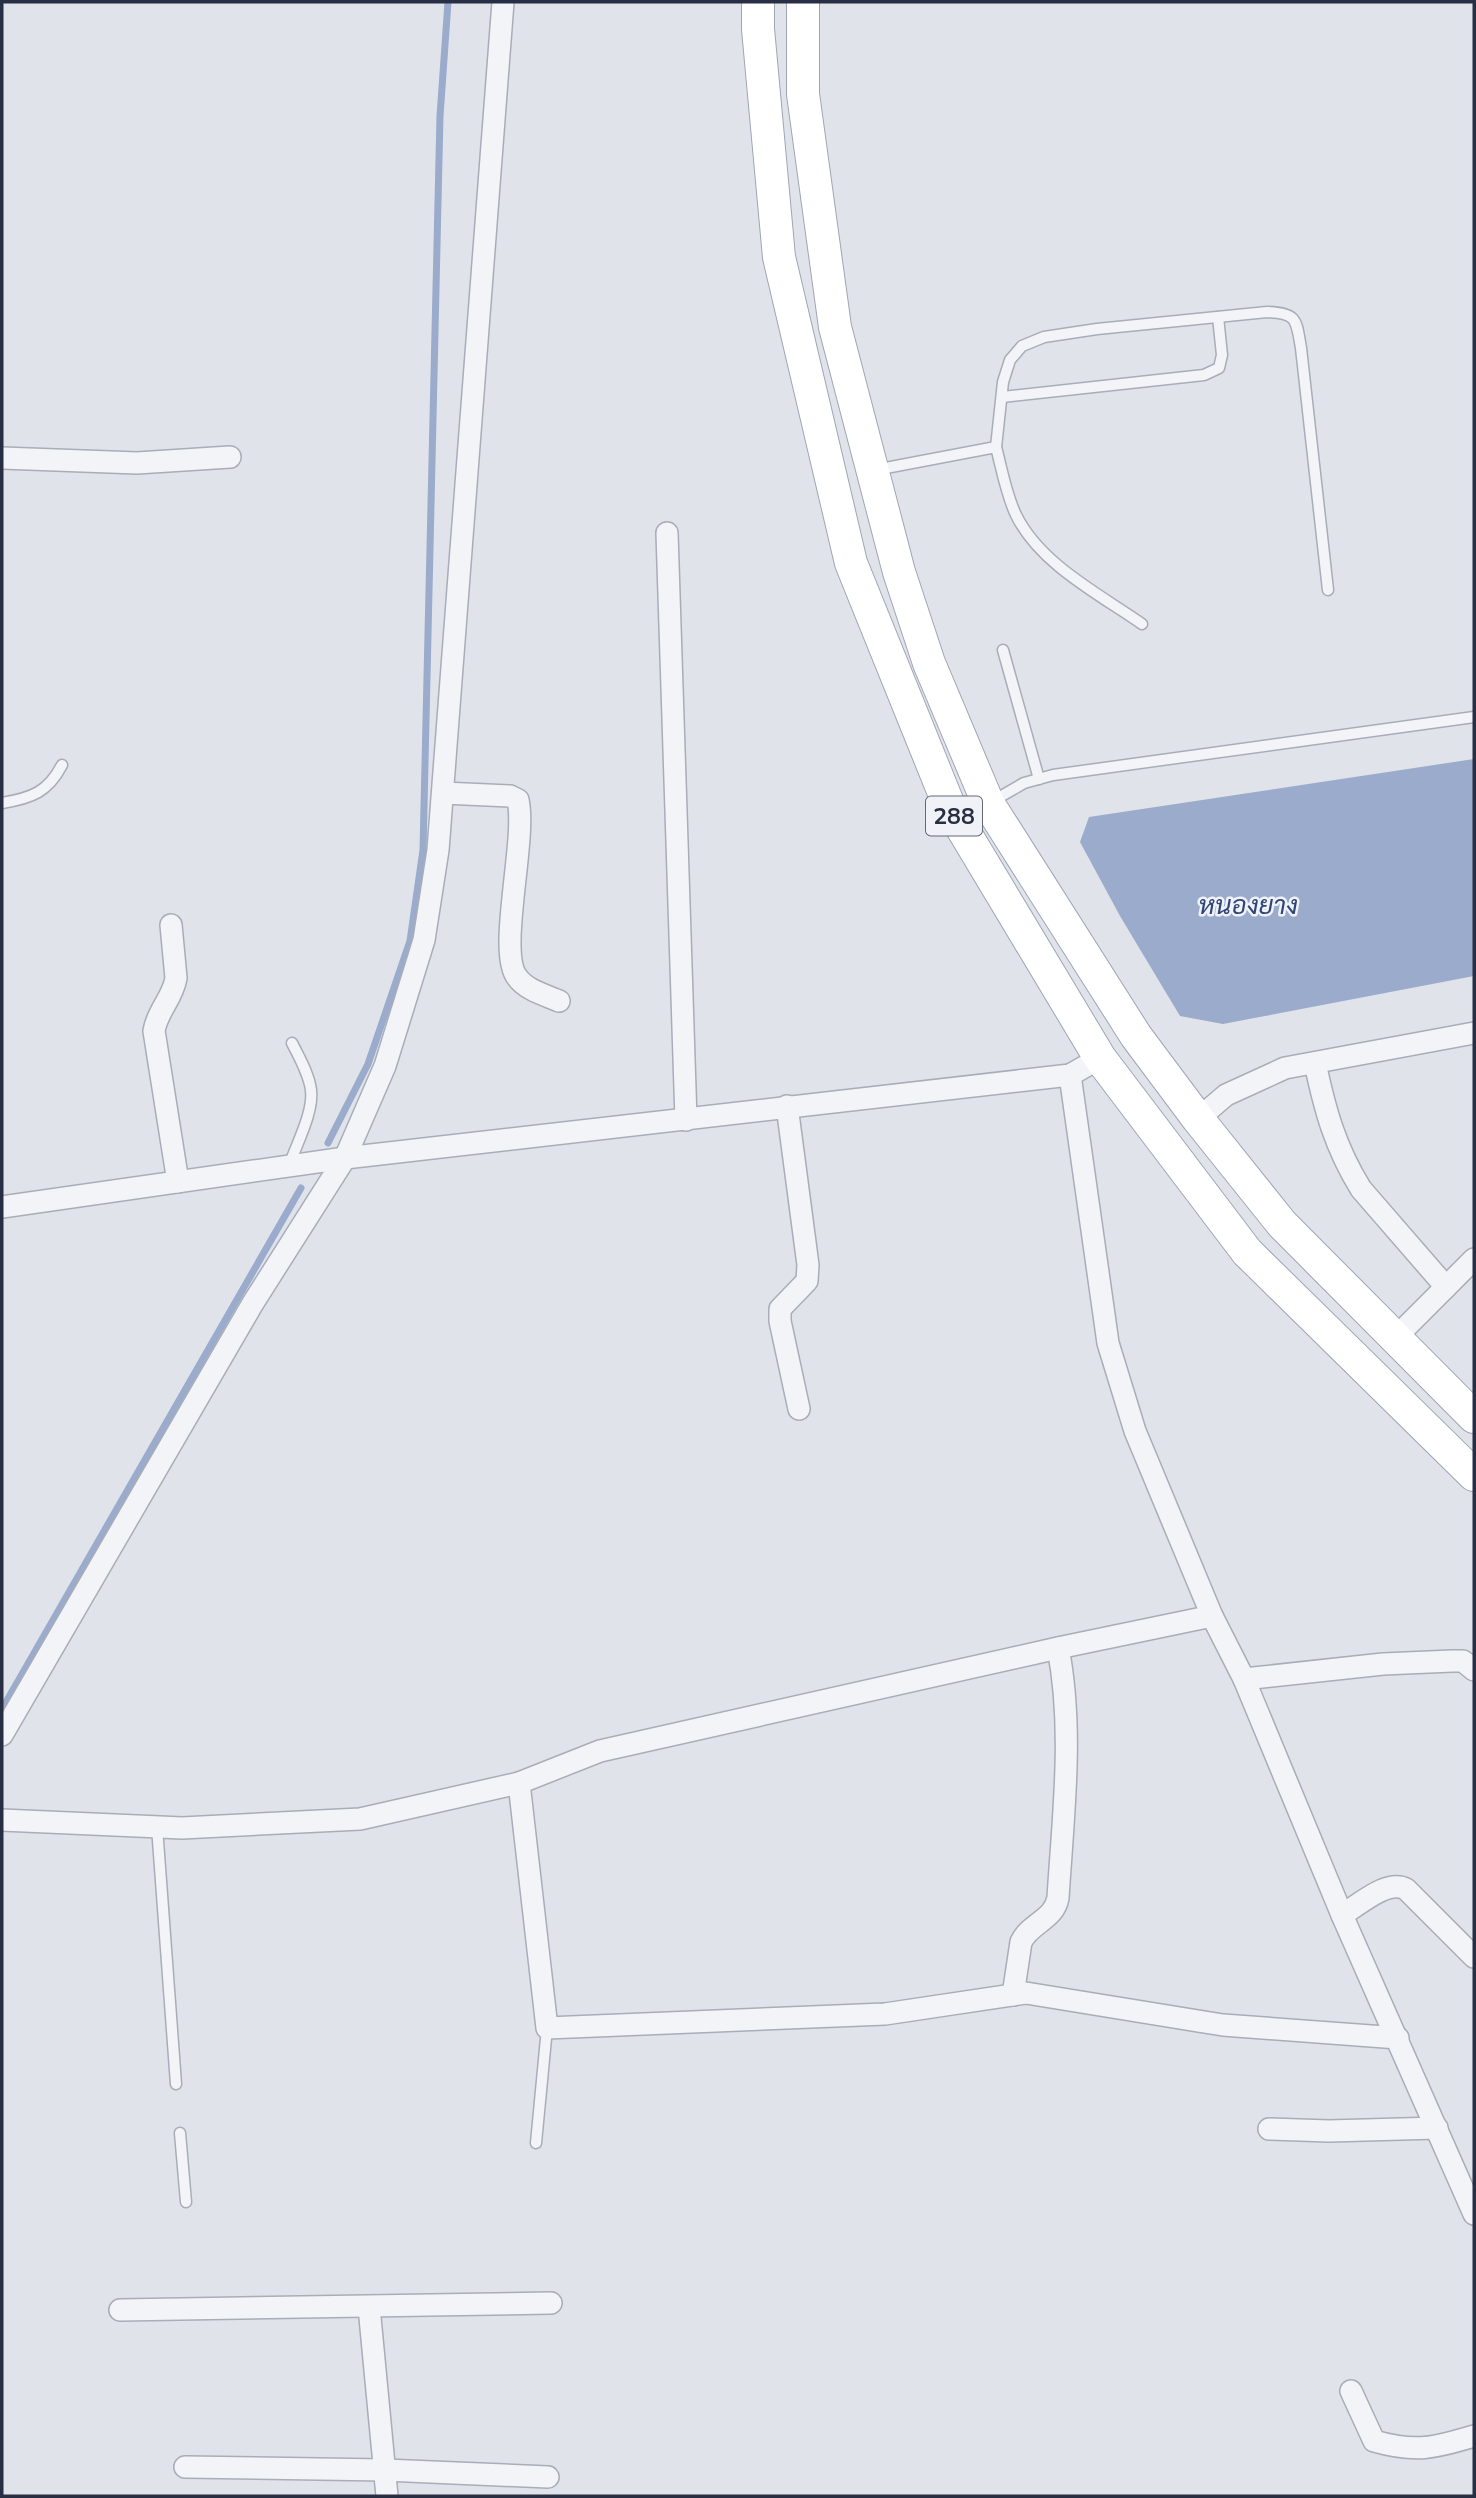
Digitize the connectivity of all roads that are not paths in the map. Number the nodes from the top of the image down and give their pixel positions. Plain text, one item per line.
1 (503, 2) edge
2 (758, 2) edge
3 (803, 2) edge
4 (1218, 317) junction
5 (1002, 397) junction
6 (996, 447) junction
7 (230, 457) dead end
8 (2, 458) edge
9 (872, 471) junction
10 (667, 533) dead end
11 (1328, 590) dead end
12 (1142, 624) dead end
13 (1003, 650) dead end
14 (1474, 717) edge
15 (62, 765) dead end
16 (1039, 779) junction
17 (443, 793) junction
18 (2, 803) edge
19 (988, 803) junction
20 (171, 925) dead end
21 (559, 1001) dead end
22 (1474, 1033) edge
23 (292, 1043) dead end
24 (1100, 1058) junction
25 (1315, 1063) junction
26 (1070, 1075) junction
27 (787, 1106) junction
28 (1198, 1119) junction
29 (686, 1120) junction
30 (345, 1157) junction
31 (289, 1166) junction
32 (178, 1181) junction
33 (2, 1207) edge
34 (1474, 1259) edge
35 (1446, 1287) junction
36 (1395, 1338) junction
37 (799, 1409) dead end
38 (1474, 1417) edge
39 (1474, 1475) edge
40 (1212, 1616) junction
41 (1058, 1648) junction
42 (1474, 1670) edge
43 (1244, 1679) junction
44 (2, 1735) edge
45 (519, 1783) junction
46 (2, 1820) edge
47 (157, 1827) junction
48 (1342, 1915) junction
49 (1474, 1957) edge
50 (1013, 1995) junction
51 (547, 2028) junction
52 (1398, 2038) junction
53 (176, 2084) dead end
54 (1437, 2128) junction
55 (1269, 2129) dead end
56 (180, 2133) dead end
57 (536, 2143) dead end
58 (186, 2203) dead end
59 (1474, 2214) edge
60 (551, 2303) dead end
61 (369, 2308) junction
62 (120, 2311) dead end
63 (1351, 2391) dead end
64 (1474, 2436) edge
65 (185, 2467) dead end
66 (385, 2470) junction
67 (548, 2477) dead end
68 (387, 2496) edge

1 - 17 street
2 - 24 main road, 288
3 - 9 main road, 288
4 - 5 lane
4 - 5 lane
4 - 11 lane
5 - 6 lane
6 - 9 lane
6 - 12 lane
7 - 8 street
9 - 19 main road, 288
10 - 29 street
13 - 16 lane
14 - 16 lane
15 - 18 lane
16 - 19 lane
17 - 21 street
17 - 30 street
19 - 28 main road, 288
20 - 32 street
22 - 25 street
23 - 31 lane
24 - 26 street
24 - 39 main road, 288
25 - 28 street
25 - 35 street
26 - 27 street
26 - 40 street
27 - 29 street
27 - 37 street
28 - 36 main road, 288
29 - 30 street
30 - 31 street
30 - 44 street
31 - 32 street
32 - 33 street
34 - 35 street
35 - 36 street
36 - 38 main road, 288
40 - 41 street
40 - 43 street
41 - 45 street
41 - 50 street
42 - 43 street
43 - 48 street
45 - 47 street
45 - 51 street
46 - 47 street
47 - 53 lane
48 - 49 street
48 - 52 street
50 - 51 street
50 - 52 street
51 - 57 lane
52 - 54 street
54 - 55 street
54 - 59 street
56 - 58 lane
60 - 61 street
61 - 62 street
61 - 66 street
63 - 64 street
65 - 66 street
66 - 67 street
66 - 68 street

